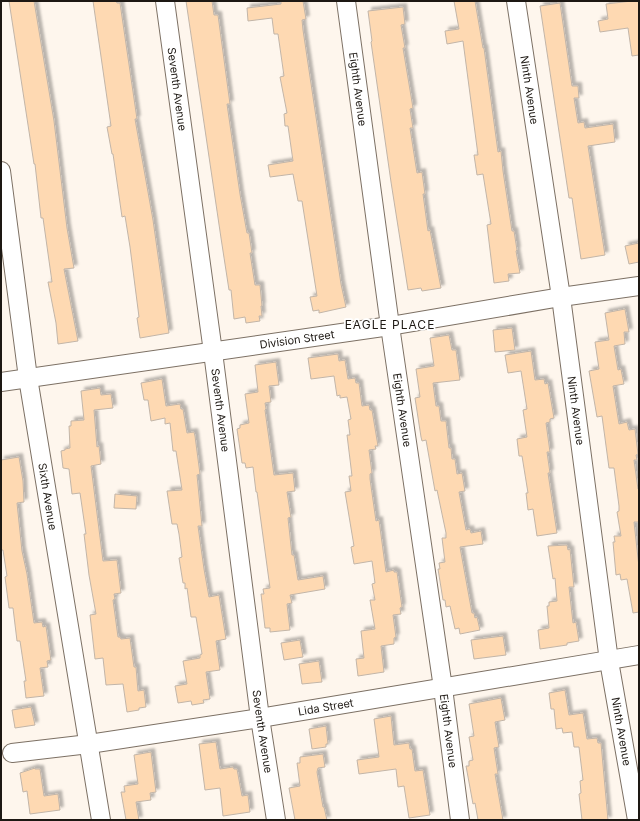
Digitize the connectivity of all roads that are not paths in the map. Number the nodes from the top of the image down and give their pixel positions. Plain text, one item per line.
1 (165, 1) edge
2 (346, 1) edge
3 (516, 1) edge
4 (1, 171) edge
5 (639, 286) edge
6 (561, 297) junction
7 (390, 326) junction
8 (213, 352) junction
9 (28, 378) junction
10 (1, 382) edge
11 (639, 656) edge
12 (609, 661) junction
13 (443, 688) junction
14 (260, 718) junction
15 (89, 744) junction
16 (12, 754) dead end
17 (102, 820) edge
18 (276, 820) edge
19 (460, 820) edge
20 (637, 820) edge

1 - 8 street, Seventh Avenue
2 - 7 street, Eighth Avenue
3 - 6 street, Ninth Avenue
4 - 9 street, Sixth Avenue
5 - 6 street, Division Street
6 - 7 street, Division Street
6 - 12 street, Ninth Avenue
7 - 8 street, Division Street
7 - 13 street, Eighth Avenue
8 - 9 street, Division Street
8 - 14 street, Seventh Avenue
9 - 10 street, Division Street
9 - 15 street, Sixth Avenue
11 - 12 street, Lida Street
12 - 13 street, Lida Street
12 - 20 street, Ninth Avenue
13 - 14 street, Lida Street
13 - 19 street, Eighth Avenue
14 - 15 street, Lida Street
14 - 18 street, Seventh Avenue
15 - 16 street, Lida Street
15 - 17 street, Sixth Avenue

